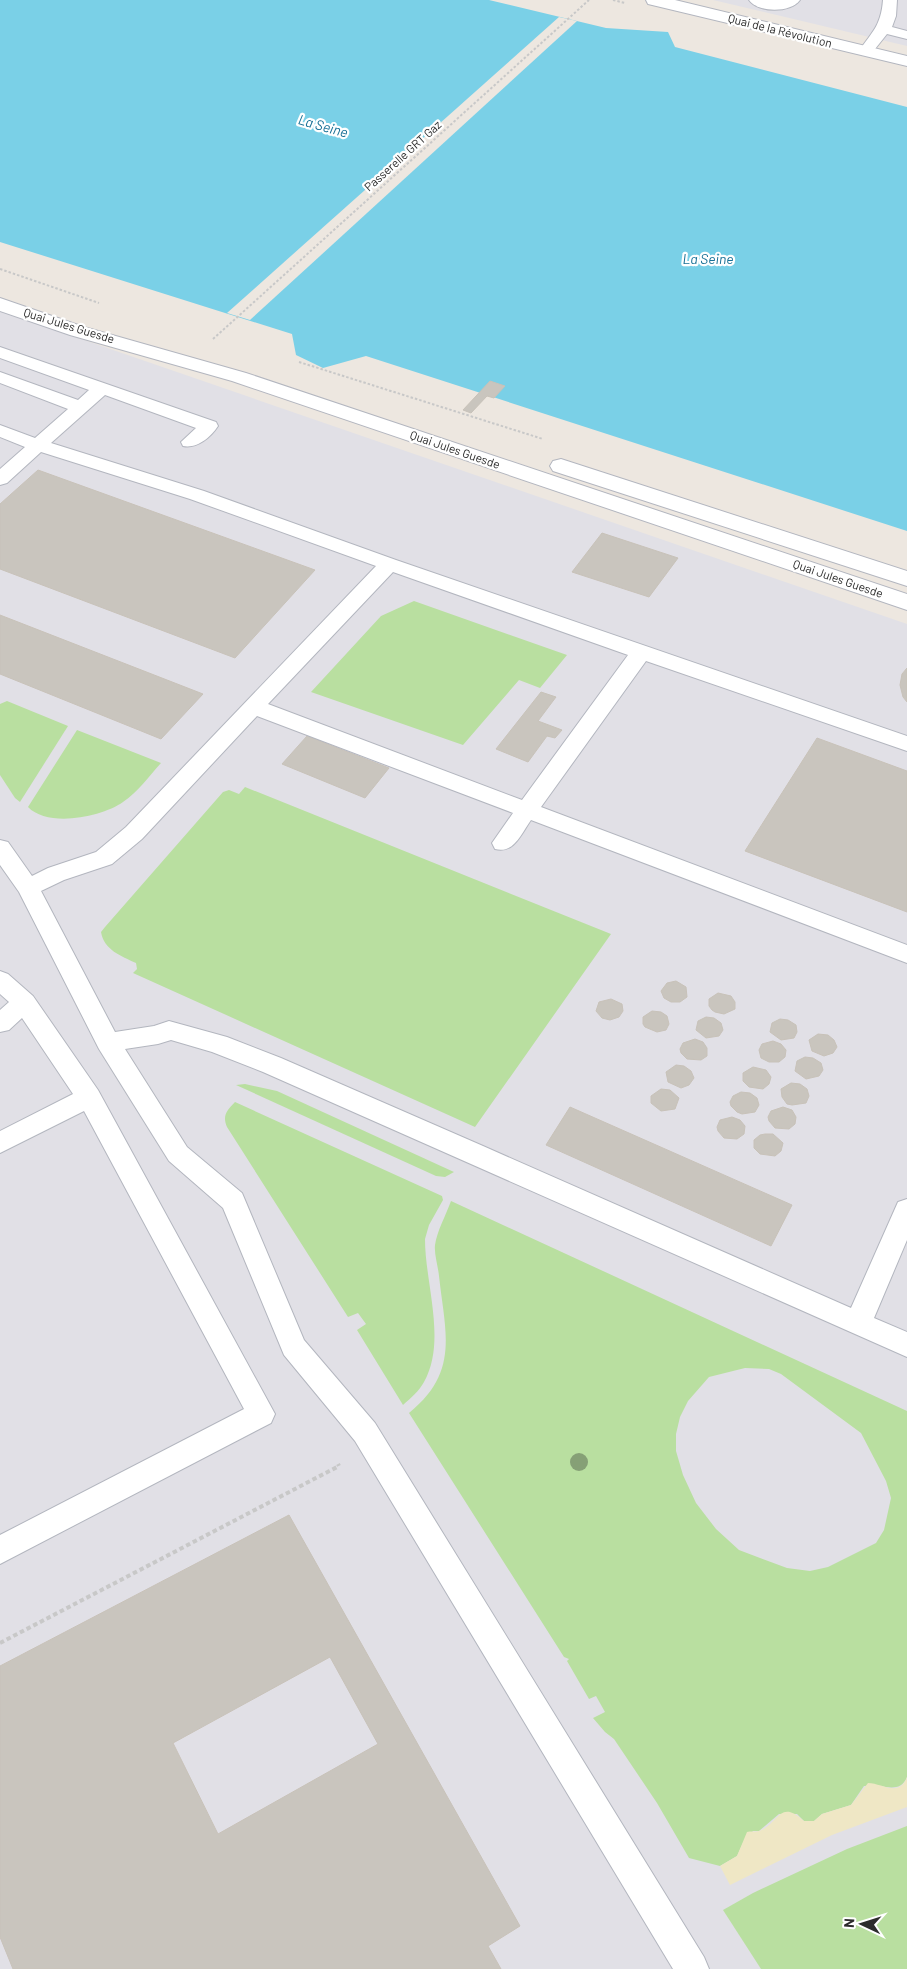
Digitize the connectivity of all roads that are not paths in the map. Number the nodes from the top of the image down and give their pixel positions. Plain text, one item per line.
1 (654, 0) edge
2 (756, 0) edge
3 (793, 0) edge
4 (890, 0) edge
5 (884, 30) junction
6 (907, 35) edge
7 (866, 51) junction
8 (907, 61) edge
9 (0, 286) edge
10 (0, 304) edge
11 (0, 352) edge
12 (0, 377) edge
13 (102, 388) junction
14 (81, 407) junction
15 (0, 432) edge
16 (190, 442) dead end
17 (38, 445) junction
18 (0, 479) edge
19 (389, 564) junction
20 (907, 579) edge
21 (907, 602) edge
22 (642, 652) junction
23 (254, 706) junction
24 (907, 744) edge
25 (527, 810) junction
26 (502, 843) dead end
27 (0, 848) edge
28 (28, 888) junction
29 (907, 954) edge
30 (0, 980) edge
31 (25, 1003) junction
32 (0, 1023) edge
33 (108, 1042) junction
34 (89, 1097) junction
35 (0, 1143) edge
36 (907, 1210) edge
37 (858, 1323) junction
38 (907, 1345) edge
39 (0, 1550) edge
40 (692, 1969) edge

1 - 7 main road, Quai de la Révolution
2 - 3 lane
4 - 5 lane
5 - 6 lane
5 - 7 lane
7 - 8 main road, Quai de la Révolution
9 - 20 main road, Quai Jules Guesde
10 - 21 main road, Quai Jules Guesde
11 - 13 lane
12 - 14 lane
13 - 14 lane
13 - 16 lane
14 - 17 lane
15 - 17 lane
17 - 18 lane
17 - 19 lane
19 - 22 lane
19 - 23 lane
22 - 24 lane
22 - 25 lane
23 - 25 lane
23 - 28 lane
25 - 26 lane
25 - 29 lane
27 - 28 lane
28 - 33 lane
30 - 31 lane
31 - 32 lane
31 - 34 lane
33 - 37 lane
33 - 40 lane
34 - 35 lane
34 - 39 lane
36 - 37 lane
37 - 38 lane

